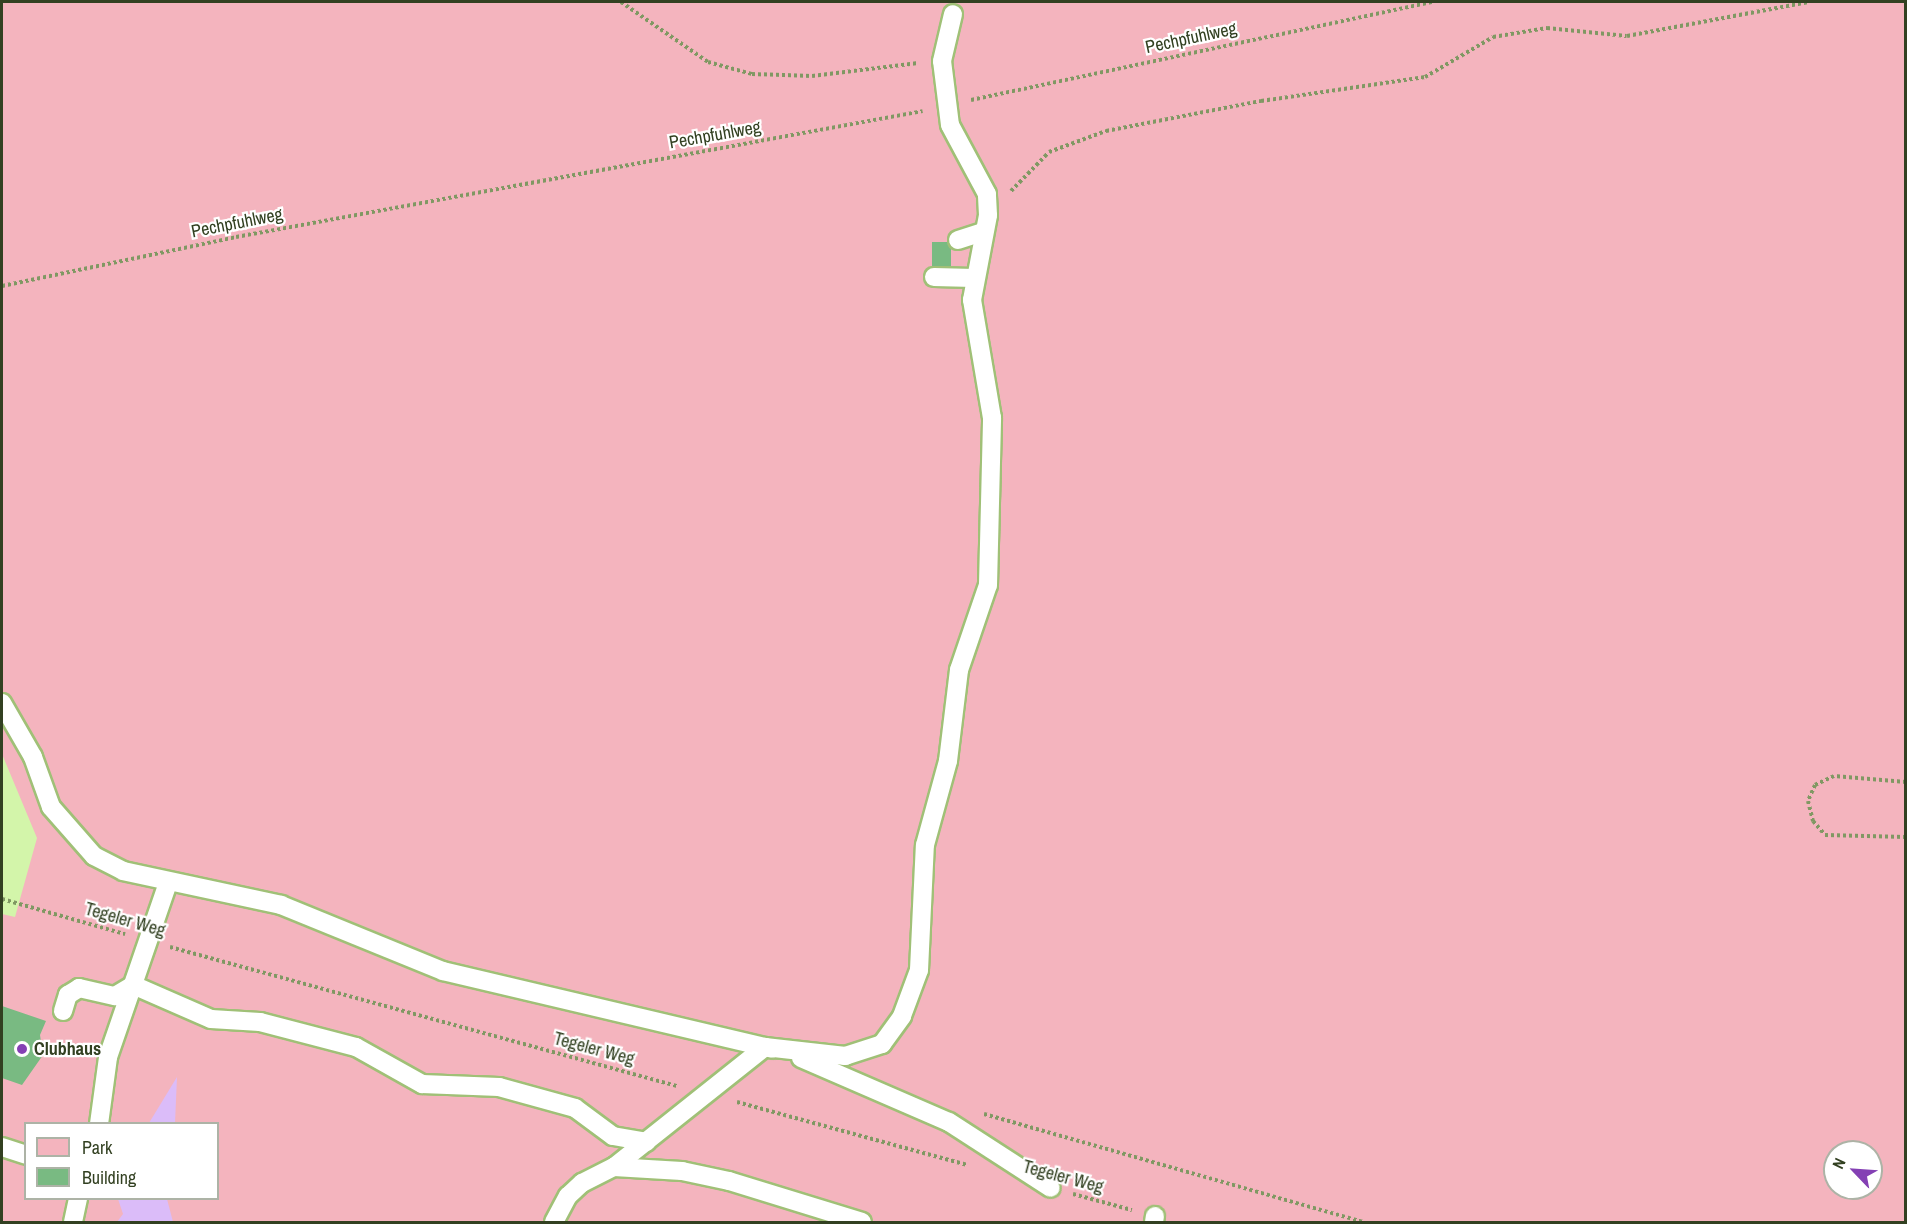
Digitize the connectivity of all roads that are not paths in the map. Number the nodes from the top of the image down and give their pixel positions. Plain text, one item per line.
1 (953, 14) dead end
2 (986, 224) junction
3 (958, 240) dead end
4 (934, 277) dead end
5 (974, 278) junction
6 (2, 703) edge
7 (168, 883) junction
8 (133, 985) junction
9 (63, 1011) dead end
10 (765, 1047) junction
11 (99, 1122) edge
12 (646, 1142) junction
13 (2, 1147) edge
14 (24, 1154) edge
15 (614, 1167) junction
16 (1051, 1188) road end
17 (78, 1200) edge
18 (73, 1222) edge
19 (554, 1222) edge
20 (862, 1222) edge

1 - 2 lane
2 - 3 lane
2 - 5 lane
4 - 5 lane
5 - 10 lane
6 - 7 lane
7 - 8 lane
7 - 10 lane
8 - 9 lane
8 - 11 lane
8 - 12 lane
10 - 12 lane
10 - 16 lane
12 - 15 lane
13 - 14 lane
15 - 19 lane
15 - 20 lane
17 - 18 lane

